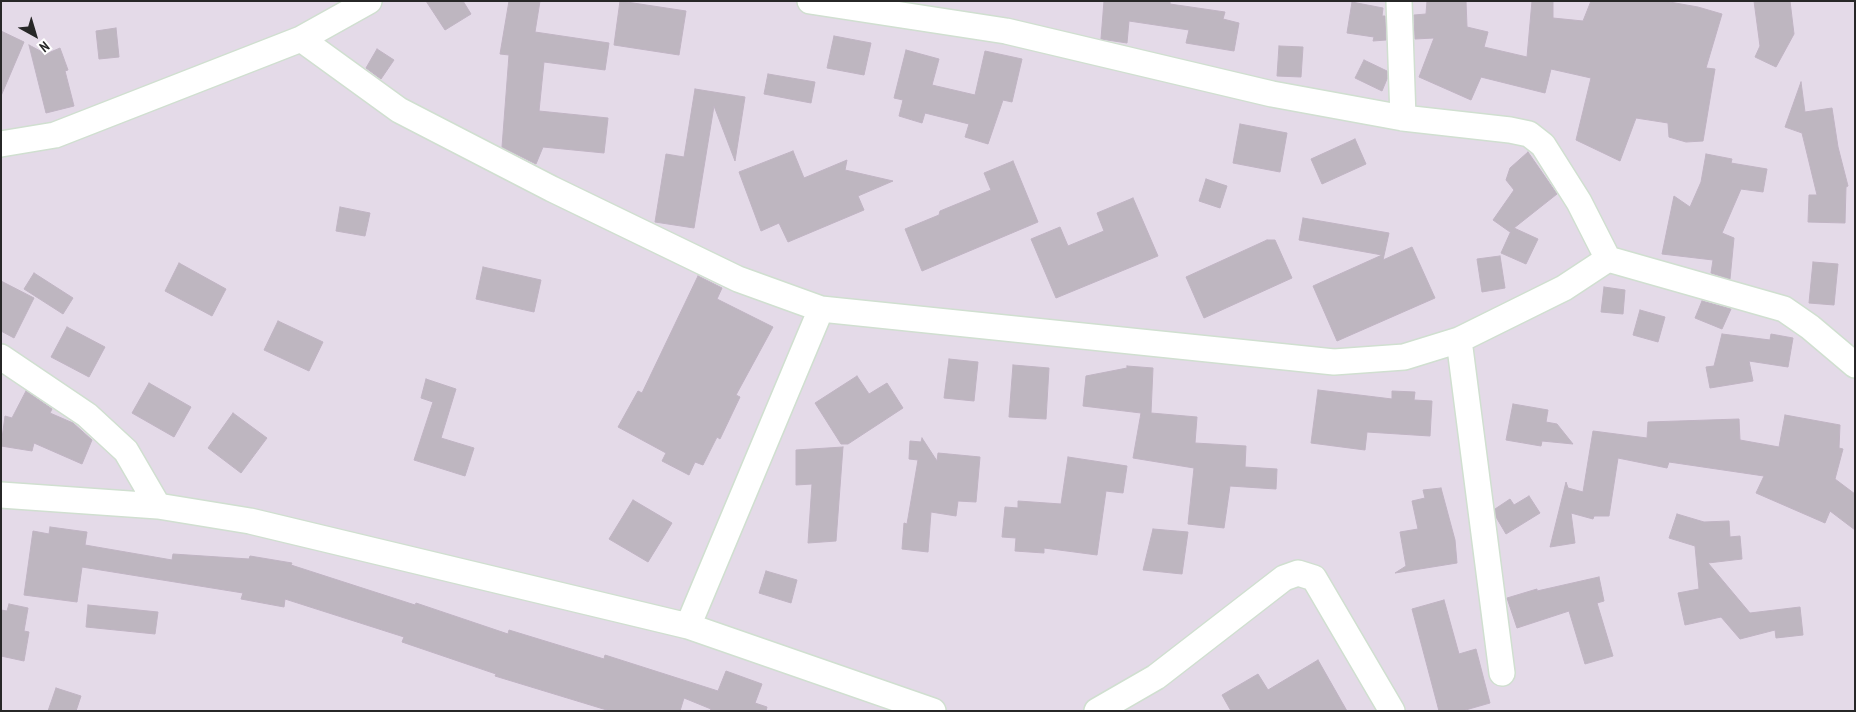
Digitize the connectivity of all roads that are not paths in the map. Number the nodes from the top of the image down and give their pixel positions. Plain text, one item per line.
1 (369, 1) edge
2 (810, 1) edge
3 (1399, 1) edge
4 (301, 39) junction
5 (1403, 118) junction
6 (1, 144) edge
7 (1608, 259) junction
8 (821, 309) junction
9 (1459, 340) junction
10 (1, 357) edge
11 (1855, 365) edge
12 (1, 495) edge
13 (158, 506) junction
14 (688, 626) junction
15 (1502, 673) dead end
16 (933, 711) edge
17 (1097, 711) edge
18 (1392, 711) edge

1 - 4 street
2 - 5 street
3 - 5 street
4 - 6 street
4 - 8 street
5 - 7 street
7 - 9 street
7 - 11 street
8 - 9 street
8 - 14 street
9 - 15 street
10 - 13 street
12 - 13 street
13 - 14 street
14 - 16 street
17 - 18 street

